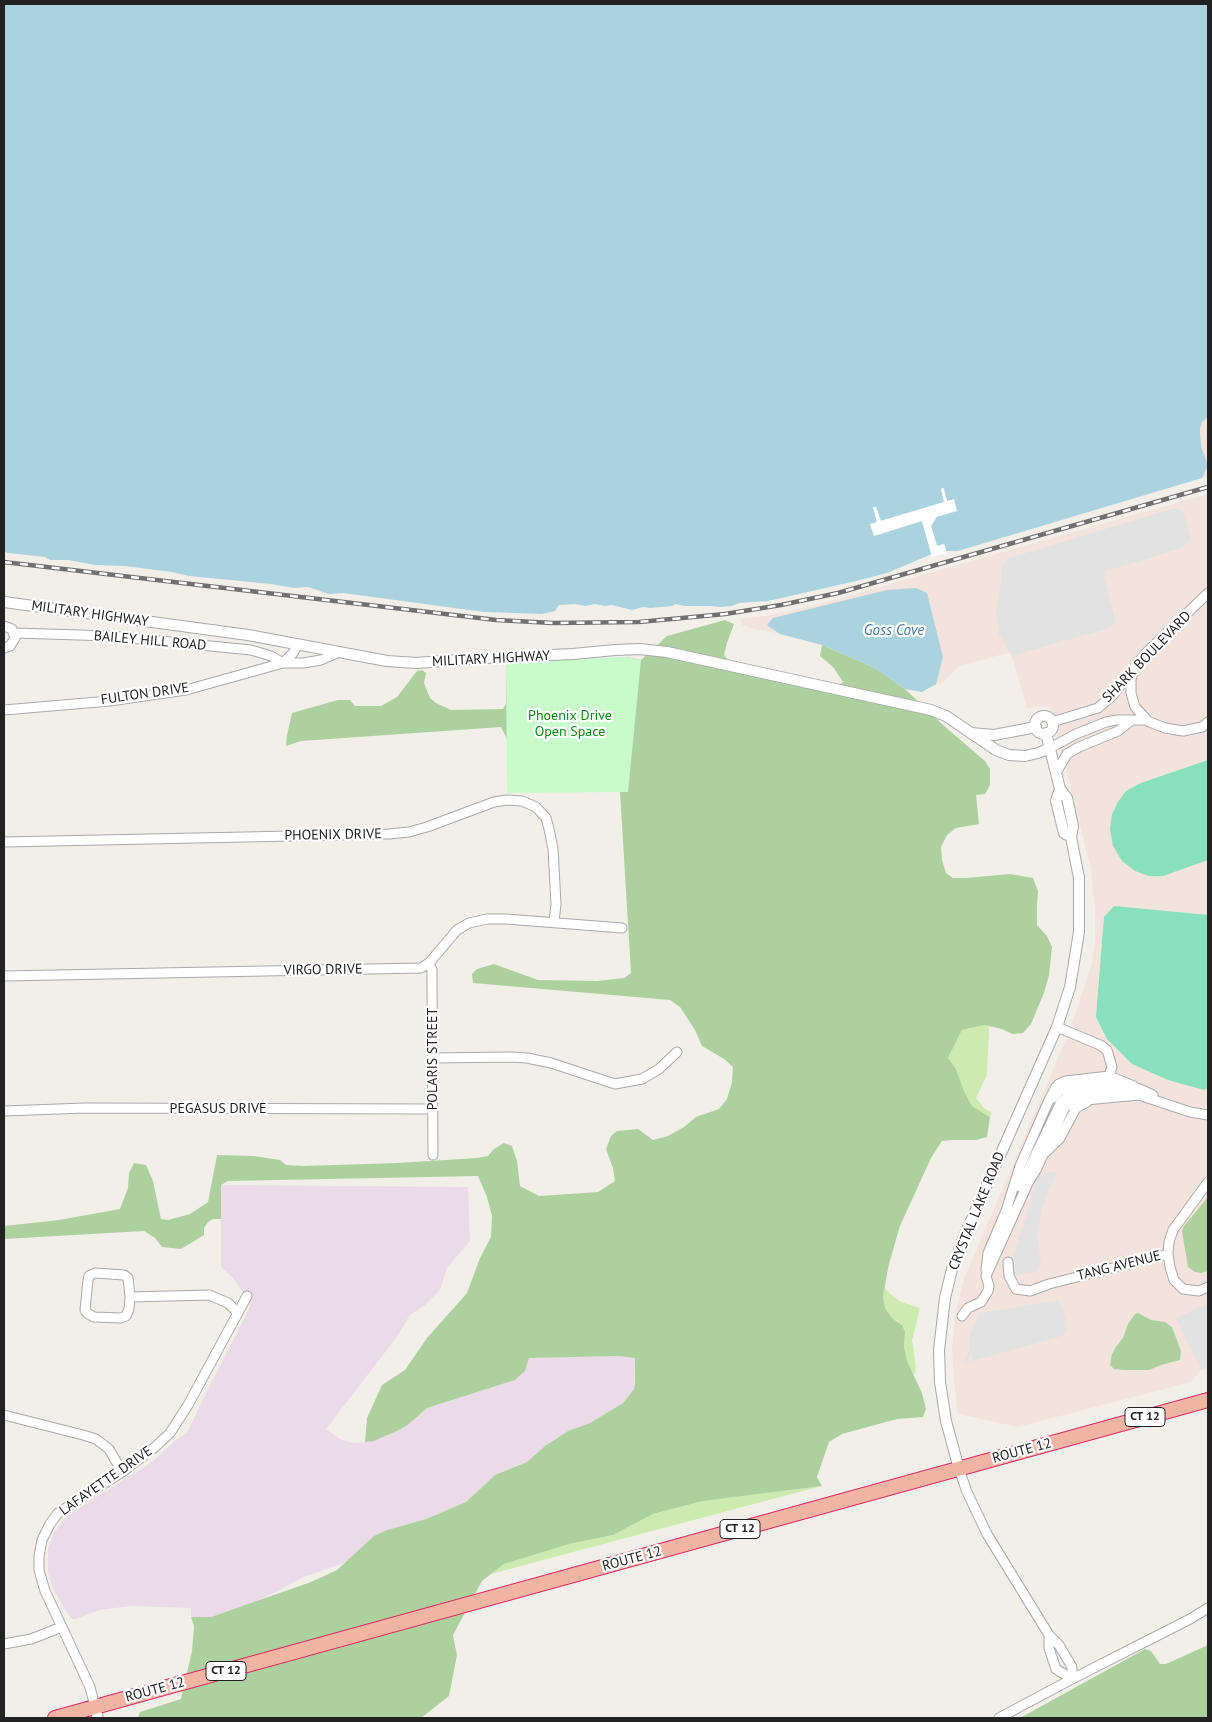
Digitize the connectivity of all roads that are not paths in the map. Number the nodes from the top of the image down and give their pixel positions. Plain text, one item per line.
1 (1208, 594) edge
2 (4, 602) edge
3 (4, 626) edge
4 (15, 633) junction
5 (298, 644) junction
6 (4, 648) edge
7 (337, 653) junction
8 (283, 663) junction
9 (1135, 666) junction
10 (4, 710) edge
11 (1132, 720) junction
12 (1052, 722) junction
13 (1149, 722) junction
14 (1208, 722) edge
15 (1036, 727) junction
16 (971, 733) junction
17 (1046, 733) junction
18 (1050, 748) junction
19 (1056, 774) junction
20 (4, 842) edge
21 (554, 922) junction
22 (622, 928) dead end
23 (429, 963) junction
24 (4, 976) edge
25 (1057, 1027) junction
26 (676, 1052) dead end
27 (434, 1058) junction
28 (1109, 1076) junction
29 (1125, 1082) junction
30 (1140, 1089) junction
31 (1180, 1108) junction
32 (433, 1109) junction
33 (4, 1111) edge
34 (1043, 1113) junction
35 (1208, 1115) edge
36 (432, 1155) dead end
37 (1208, 1182) edge
38 (1168, 1254) junction
39 (1008, 1262) dead end
40 (986, 1276) junction
41 (1208, 1287) edge
42 (247, 1296) dead end
43 (130, 1297) junction
44 (237, 1312) junction
45 (962, 1316) dead end
46 (1208, 1400) edge
47 (4, 1415) edge
48 (959, 1469) junction
49 (122, 1472) junction
50 (1208, 1608) edge
51 (62, 1628) junction
52 (1049, 1635) junction
53 (4, 1644) edge
54 (1072, 1679) junction
55 (97, 1712) edge
56 (55, 1718) edge
57 (999, 1718) edge

1 - 9 street, SHARK BOULEVARD
2 - 5 street, MILITARY HIGHWAY
3 - 4 street
4 - 6 street
4 - 8 street, BAILEY HILL ROAD
5 - 7 street, MILITARY HIGHWAY
5 - 8 street
7 - 8 street, FULTON DRIVE
7 - 16 street, MILITARY HIGHWAY
8 - 10 street, FULTON DRIVE
9 - 12 street, SHARK BOULEVARD
9 - 13 street
11 - 13 street
11 - 18 street
11 - 19 street
12 - 15 street
12 - 17 street
13 - 14 street
15 - 16 street
15 - 17 street
16 - 18 street, MILITARY HIGHWAY
17 - 18 street, CRYSTAL LAKE ROAD
18 - 19 street, CRYSTAL LAKE ROAD
19 - 25 street, CRYSTAL LAKE ROAD
20 - 21 street, PHOENIX DRIVE
21 - 22 street
21 - 23 street
23 - 24 street, VIRGO DRIVE
23 - 27 street, POLARIS STREET
25 - 28 street
25 - 48 street, CRYSTAL LAKE ROAD
26 - 27 street
27 - 32 street, POLARIS STREET
28 - 29 street
28 - 34 street
29 - 30 street
29 - 34 street
30 - 31 street
30 - 40 street
31 - 35 street
31 - 40 street
32 - 33 street, PEGASUS DRIVE
32 - 36 street, POLARIS STREET
34 - 40 street
37 - 38 street, TANG AVENUE
38 - 39 street, TANG AVENUE
38 - 41 street
40 - 45 street
42 - 44 street, LAFAYETTE DRIVE
43 - 43 street
43 - 44 street
44 - 49 street, LAFAYETTE DRIVE
46 - 48 highway, ROUTE 12 / CT 12
47 - 49 street
48 - 52 street, CRYSTAL LAKE ROAD
48 - 55 highway, ROUTE 12 / CT 12
49 - 51 street, LAFAYETTE DRIVE
50 - 54 street
51 - 53 street
51 - 55 street, LAFAYETTE DRIVE
52 - 54 street, CRYSTAL LAKE ROAD
52 - 54 street, CRYSTAL LAKE ROAD
54 - 57 street
55 - 56 highway, ROUTE 12 / CT 12

